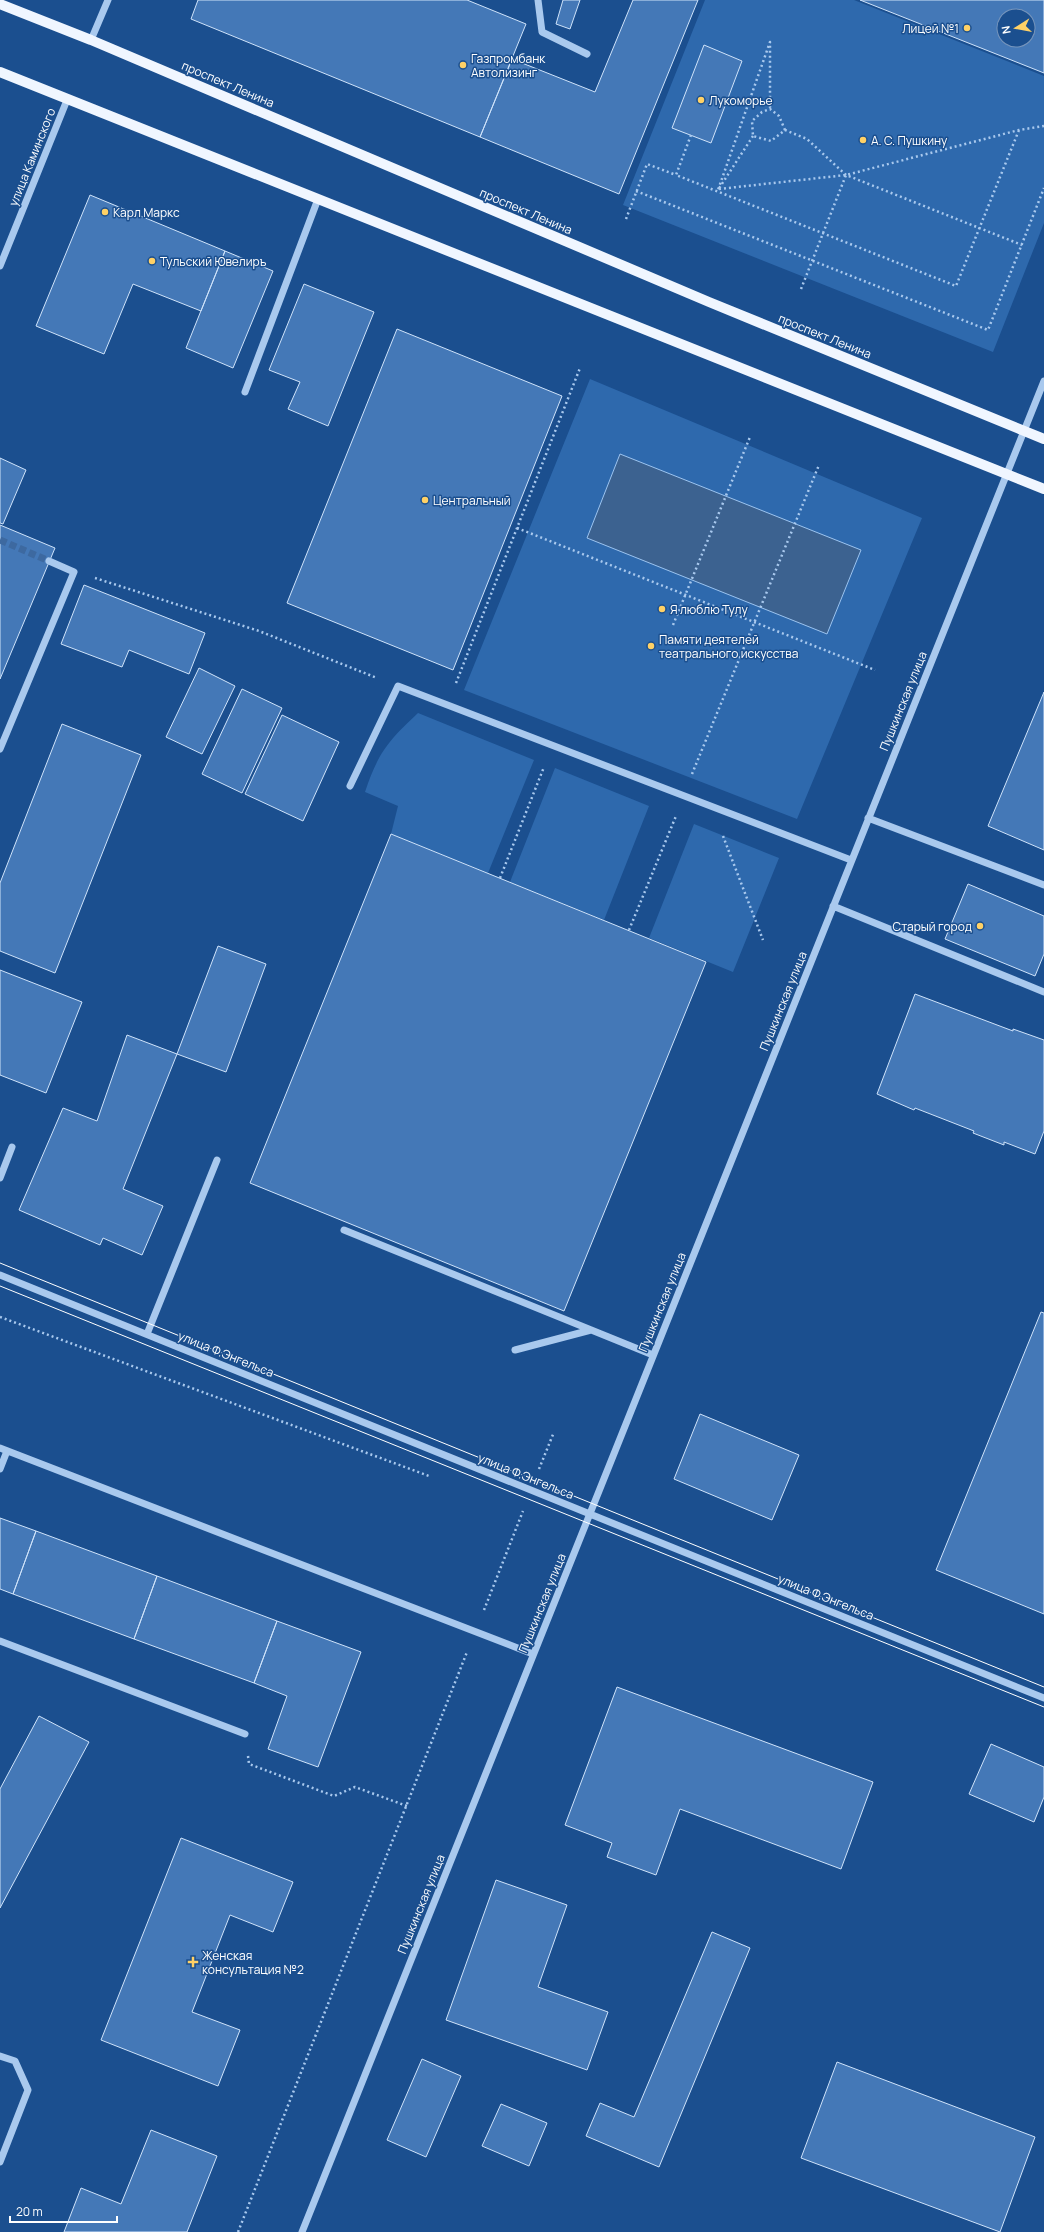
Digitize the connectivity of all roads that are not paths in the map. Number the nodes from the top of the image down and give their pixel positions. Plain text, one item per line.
1 (108, 0) edge
2 (538, 0) edge
3 (0, 4) edge
4 (91, 40) junction
5 (587, 54) dead end
6 (0, 72) edge
7 (67, 100) junction
8 (318, 200) junction
9 (0, 266) edge
10 (1044, 381) edge
11 (245, 392) dead end
12 (1023, 432) junction
13 (1044, 439) edge
14 (1006, 474) junction
15 (1044, 489) edge
16 (50, 561) tunnel mouth
17 (0, 749) edge
18 (350, 786) dead end
19 (868, 818) junction
20 (852, 860) junction
21 (1044, 885) edge
22 (833, 906) junction
23 (1044, 992) edge
24 (12, 1147) dead end
25 (217, 1160) dead end
26 (0, 1178) edge
27 (344, 1230) dead end
28 (0, 1275) edge
29 (591, 1330) junction
30 (147, 1334) junction
31 (515, 1350) dead end
32 (653, 1355) junction
33 (4, 1450) edge
34 (0, 1469) edge
35 (590, 1513) junction
36 (0, 1641) edge
37 (533, 1654) junction
38 (1044, 1698) edge
39 (245, 1734) road end
40 (0, 2056) edge
41 (0, 2162) edge
42 (302, 2232) edge

1 - 4 street
2 - 5 street
3 - 4 main road, проспект Ленина
4 - 12 main road, проспект Ленина
6 - 7 main road
7 - 8 main road
7 - 9 street, улица Каминского
8 - 11 street
8 - 14 main road
10 - 12 street, Пушкинская улица
12 - 13 main road, проспект Ленина
12 - 14 street, Пушкинская улица
14 - 15 main road
14 - 19 street, Пушкинская улица
16 - 17 street
18 - 20 street
19 - 20 street, Пушкинская улица
19 - 21 street
20 - 22 street, Пушкинская улица
22 - 23 street
22 - 32 street, Пушкинская улица
24 - 26 street
25 - 30 street
27 - 29 street
28 - 30 street, улица Ф.Энгельса
29 - 31 street
29 - 32 street
30 - 35 street, улица Ф.Энгельса
32 - 35 street, Пушкинская улица
33 - 34 street
33 - 37 street
35 - 37 street, Пушкинская улица
35 - 38 street, улица Ф.Энгельса
36 - 39 street
37 - 42 street, Пушкинская улица
40 - 41 street

